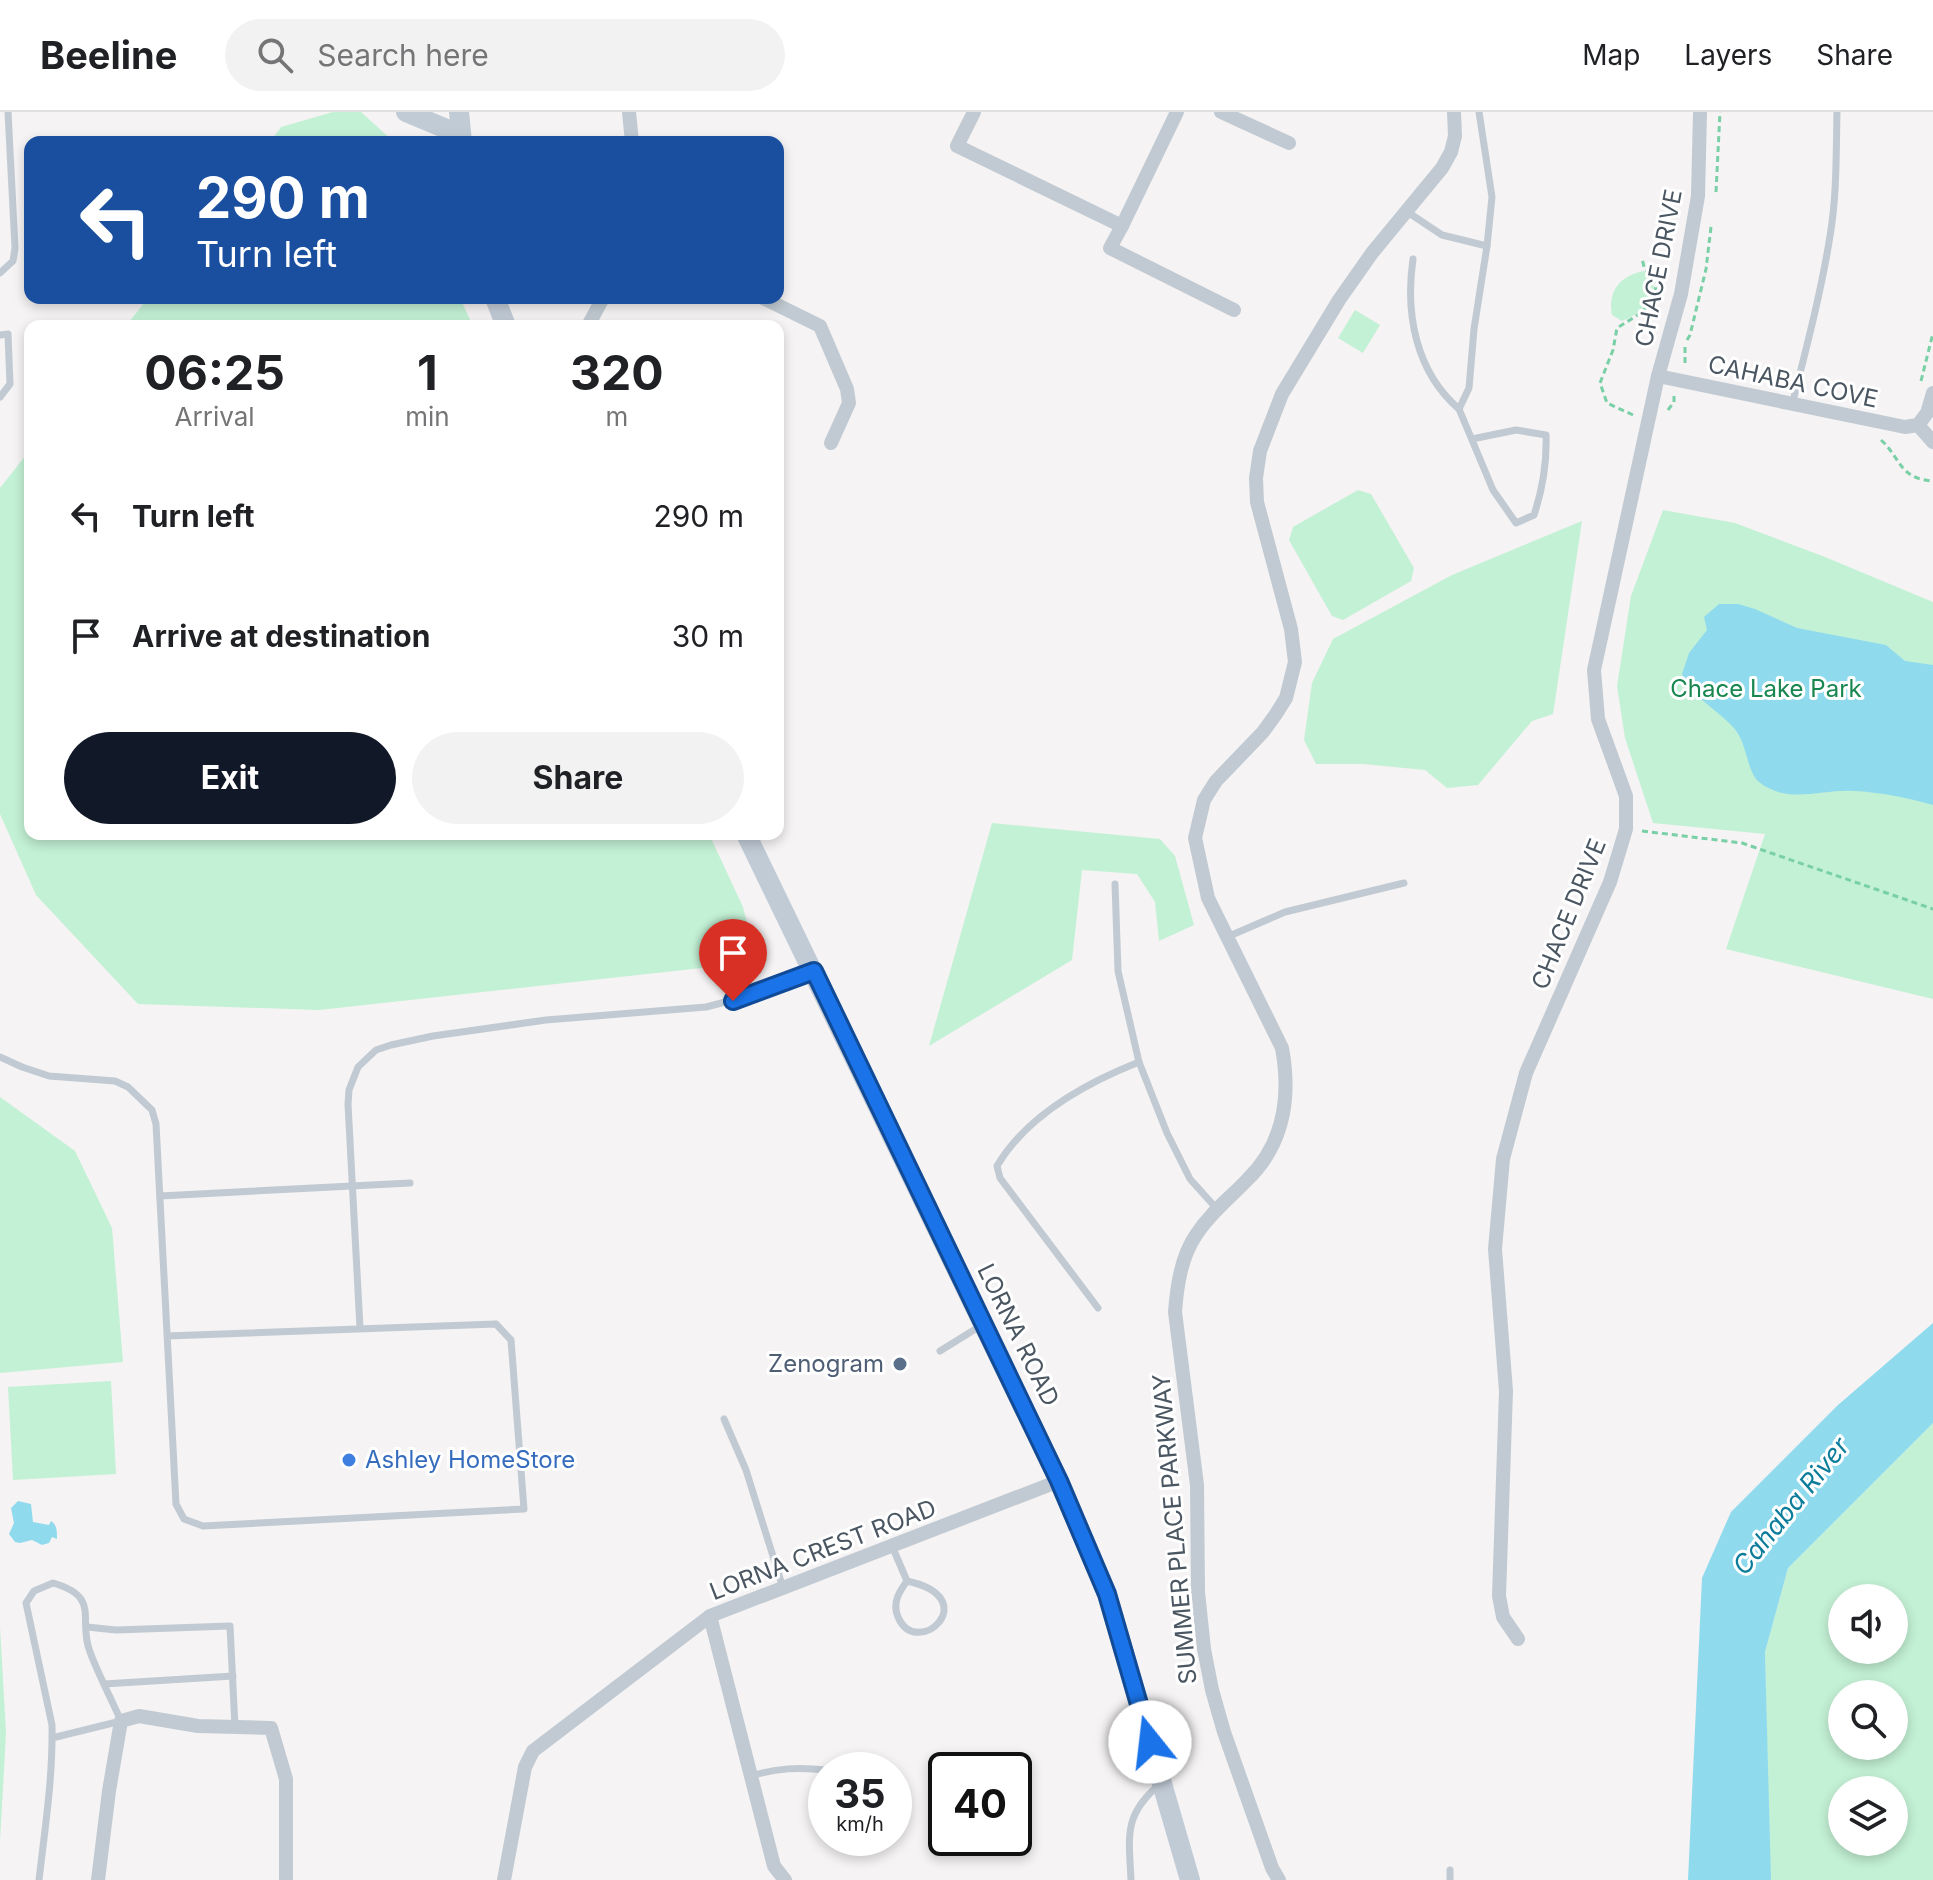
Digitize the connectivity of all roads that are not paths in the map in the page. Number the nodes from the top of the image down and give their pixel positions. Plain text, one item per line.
1 (8, 112) edge
2 (406, 112) edge
3 (459, 112) edge
4 (629, 112) edge
5 (974, 112) edge
6 (1177, 112) edge
7 (1221, 112) edge
8 (1454, 112) edge
9 (1479, 112) edge
10 (1700, 112) edge
11 (1837, 112) edge
12 (458, 136) edge
13 (462, 136) edge
14 (631, 136) edge
15 (1289, 143) dead end
16 (1406, 211) junction
17 (1122, 226) junction
18 (1487, 246) junction
19 (1413, 259) dead end
20 (0, 273) edge
21 (775, 304) edge
22 (1234, 310) dead end
23 (0, 335) edge
24 (1658, 376) junction
25 (1933, 393) edge
26 (0, 397) edge
27 (1792, 405) junction
28 (1459, 409) junction
29 (1918, 425) junction
30 (1472, 439) junction
31 (1933, 442) edge
32 (831, 443) dead end
33 (749, 840) edge
34 (1404, 883) dead end
35 (1115, 884) dead end
36 (1227, 937) junction
37 (814, 971) junction
38 (0, 1057) edge
39 (1139, 1062) junction
40 (410, 1183) dead end
41 (353, 1186) junction
42 (160, 1196) junction
43 (1217, 1209) junction
44 (1098, 1308) dead end
45 (984, 1324) junction
46 (360, 1328) junction
47 (167, 1336) junction
48 (940, 1351) dead end
49 (724, 1419) dead end
50 (1059, 1481) junction
51 (892, 1546) junction
52 (907, 1581) junction
53 (783, 1588) junction
54 (710, 1616) junction
55 (87, 1627) junction
56 (1518, 1639) dead end
57 (233, 1676) junction
58 (104, 1684) junction
59 (121, 1721) junction
60 (235, 1727) junction
61 (52, 1738) junction
62 (808, 1768) edge
63 (751, 1776) junction
64 (1161, 1783) junction
65 (1450, 1870) dead end
66 (773, 1873) edge
67 (39, 1880) edge
68 (98, 1880) edge
69 (286, 1880) edge
70 (504, 1880) edge
71 (785, 1880) edge
72 (1131, 1880) edge
73 (1190, 1880) edge
74 (1279, 1880) edge
75 (1450, 1880) edge

1 - 20 lane
2 - 12 street
3 - 13 street
4 - 14 street
5 - 17 street
6 - 17 street
7 - 15 street
8 - 16 street, SUMMER PLACE PARKWAY
9 - 18 lane
10 - 24 street, CHACE DRIVE
11 - 27 lane
16 - 18 lane
16 - 36 street, SUMMER PLACE PARKWAY
17 - 22 street
18 - 28 lane
19 - 28 lane
21 - 32 street
23 - 26 lane
24 - 27 street, CAHABA COVE
24 - 56 street, CHACE DRIVE
25 - 29 street
27 - 29 street, CAHABA COVE
28 - 30 lane
29 - 31 street
30 - 30 lane
33 - 37 street, LORNA ROAD
34 - 36 lane
35 - 39 lane
36 - 43 street, SUMMER PLACE PARKWAY
37 - 41 lane
37 - 45 street, LORNA ROAD
38 - 42 lane
39 - 43 lane
39 - 44 lane
40 - 41 lane
41 - 42 lane
41 - 46 lane
42 - 47 lane
43 - 74 street, SUMMER PLACE PARKWAY
45 - 48 lane
45 - 50 street, LORNA ROAD
46 - 47 lane
46 - 47 lane
49 - 53 lane
50 - 51 street, LORNA CREST ROAD
50 - 64 street, LORNA ROAD
51 - 52 lane
51 - 53 street, LORNA CREST ROAD
52 - 52 lane
53 - 54 street, LORNA CREST ROAD
54 - 63 street
54 - 70 street, LORNA CREST ROAD
55 - 57 lane
55 - 58 lane
55 - 61 lane
57 - 58 lane
57 - 60 lane
58 - 59 lane
59 - 60 street
59 - 61 lane
59 - 68 street
60 - 69 street
61 - 67 lane
62 - 63 lane
63 - 66 street
64 - 72 lane
64 - 73 street, LORNA ROAD
65 - 75 lane
66 - 71 street

